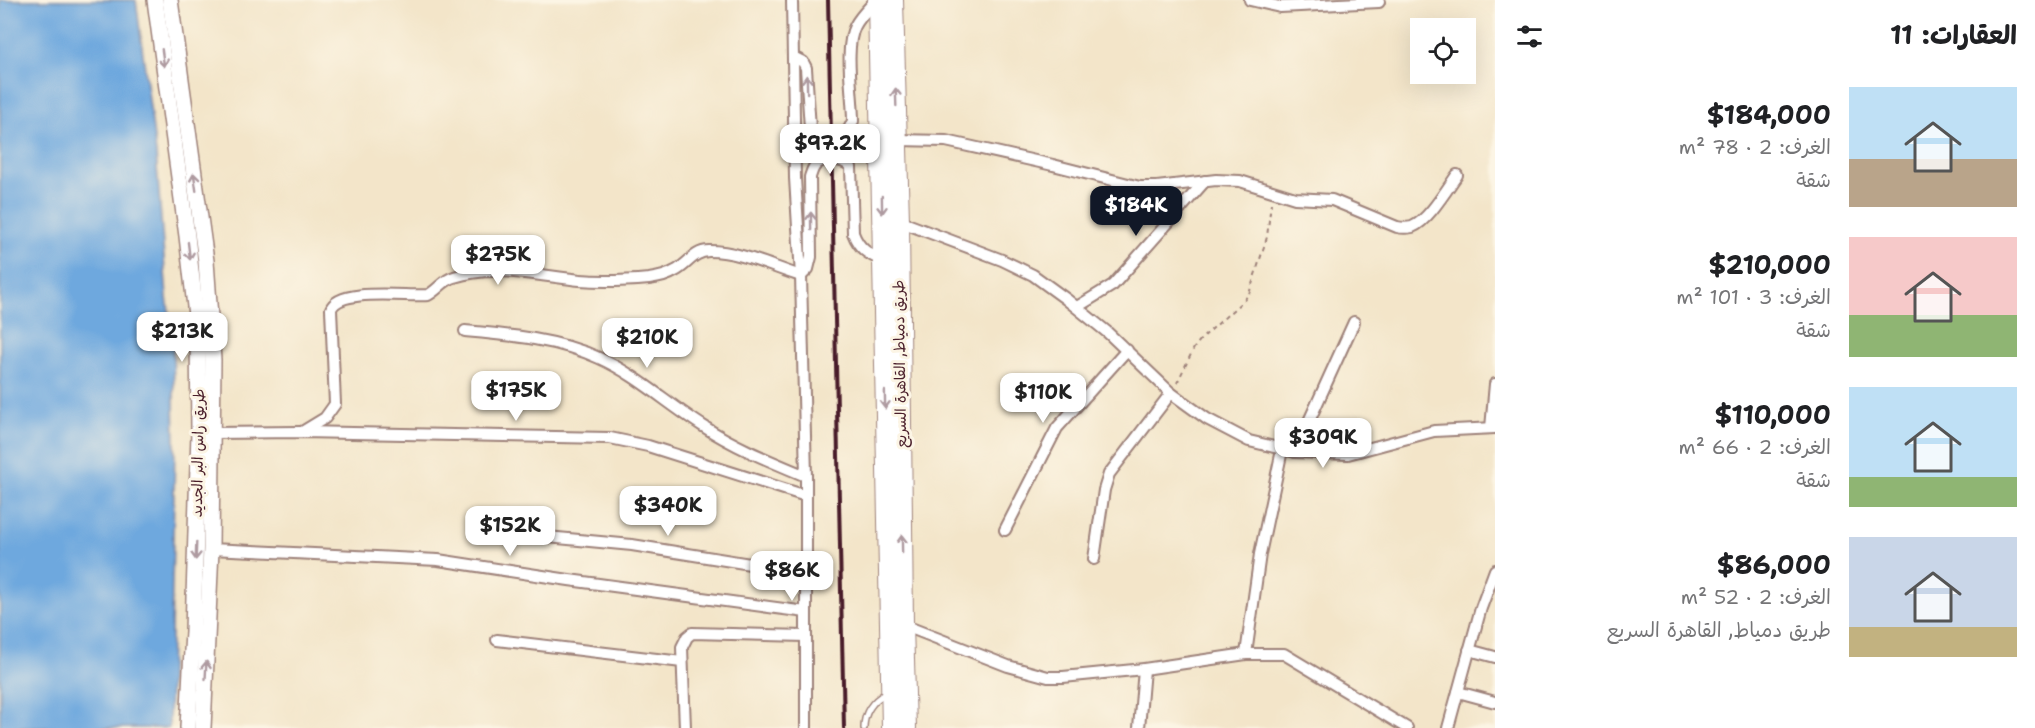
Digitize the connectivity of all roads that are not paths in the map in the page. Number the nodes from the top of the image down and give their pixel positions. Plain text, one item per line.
1 (155, 0) edge
2 (170, 0) edge
3 (792, 0) edge
4 (877, 0) edge
5 (894, 0) edge
6 (1250, 0) edge
7 (1379, 2) dead end
8 (1289, 3) edge
9 (794, 57) junction
10 (897, 140) junction
11 (1457, 175) dead end
12 (1205, 181) junction
13 (899, 220) junction
14 (883, 261) junction
15 (801, 276) junction
16 (1077, 307) junction
17 (1354, 322) dead end
18 (465, 331) dead end
19 (1126, 350) junction
20 (1495, 384) edge
21 (1172, 393) junction
22 (1493, 428) edge
23 (302, 432) junction
24 (213, 433) junction
25 (1282, 450) junction
26 (1295, 452) junction
27 (806, 476) junction
28 (806, 496) junction
29 (1005, 530) dead end
30 (526, 535) dead end
31 (211, 549) junction
32 (1094, 559) dead end
33 (1495, 570) edge
34 (806, 573) junction
35 (806, 612) junction
36 (903, 625) junction
37 (806, 636) junction
38 (497, 640) dead end
39 (1469, 650) junction
40 (1246, 654) junction
41 (1495, 657) edge
42 (682, 662) junction
43 (1144, 669) junction
44 (890, 692) junction
45 (1458, 692) junction
46 (1495, 702) edge
47 (1393, 724) edge
48 (188, 728) edge
49 (203, 728) edge
50 (685, 728) edge
51 (806, 728) edge
52 (864, 728) edge
53 (892, 728) edge
54 (906, 728) edge
55 (1139, 728) edge
56 (1407, 728) edge
57 (1448, 728) edge

1 -> 48 main road, طريق راس البر الجديد
24 -> 2 main road, طريق راس البر الجديد
3 - 9 street
4 -> 9 street
4 -> 14 highway, طريق دمياط, القاهرة السريع
10 -> 5 highway, طريق دمياط, القاهرة السريع
6 - 8 street
7 - 8 street
9 - 15 street
10 - 12 street
10 - 13 highway, طريق دمياط, القاهرة السريع
11 - 12 street
12 - 16 street
13 - 16 street
36 -> 13 highway, طريق دمياط, القاهرة السريع
15 -> 14 street
14 -> 44 highway, طريق دمياط, القاهرة السريع
15 - 23 street
15 - 27 street
16 - 19 street
17 - 26 street
18 - 27 street
19 - 21 street
19 - 29 street
20 - 22 street
21 - 25 street
21 - 32 street
22 - 26 street
23 - 24 street
23 - 28 street
24 - 31 main road, طريق راس البر الجديد
25 - 26 street
25 - 40 street
27 - 28 street
28 - 34 street
30 - 34 street
31 - 35 street
49 -> 31 main road, طريق راس البر الجديد
33 - 39 street
34 - 35 street
35 - 37 street
36 - 43 street
36 - 54 highway, طريق دمياط, القاهرة السريع
37 - 42 street
37 - 51 street
38 - 42 street
39 - 41 street
39 - 45 street
40 - 43 street
40 - 47 street
42 - 50 street
43 - 55 street
44 - 52 lane
44 - 53 highway, طريق دمياط, القاهرة السريع
45 - 46 street
45 - 57 street
47 - 56 street

